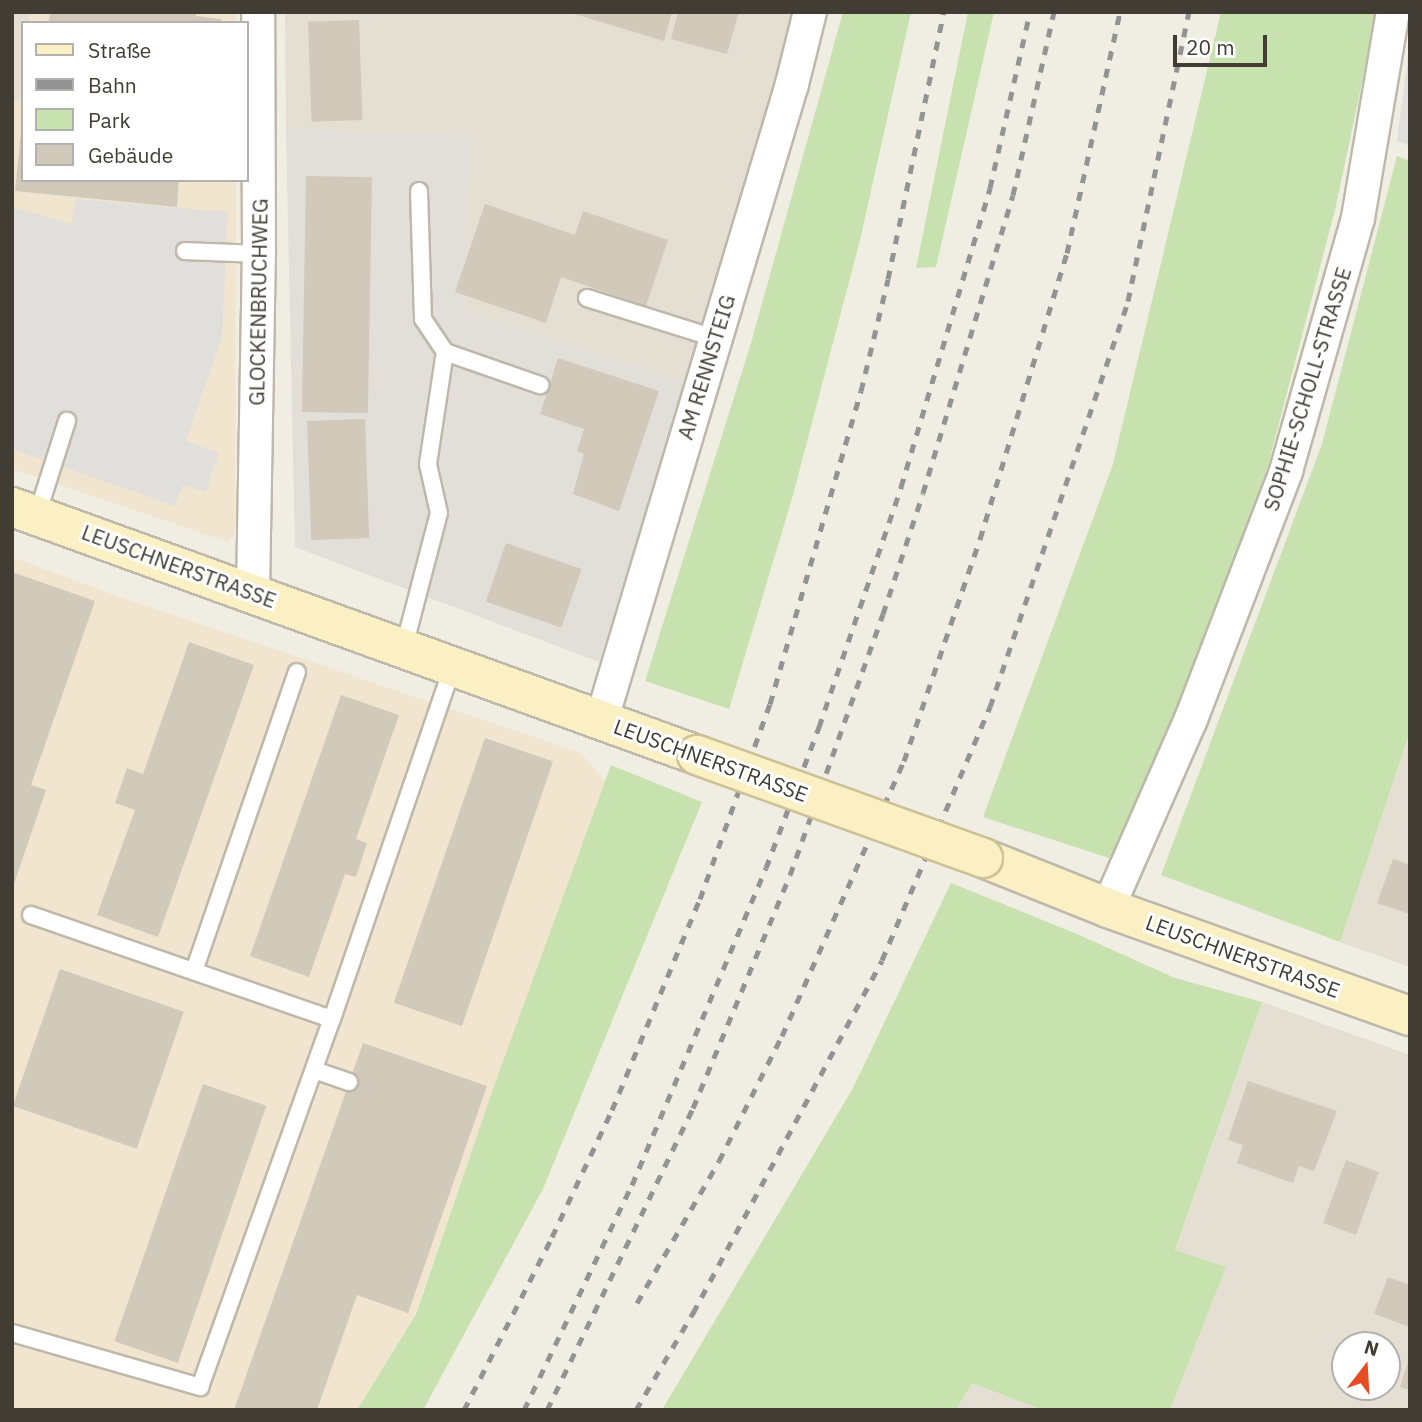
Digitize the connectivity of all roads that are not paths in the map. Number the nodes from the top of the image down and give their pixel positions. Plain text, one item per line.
1 (258, 12) edge
2 (810, 12) edge
3 (1393, 12) edge
4 (419, 191) dead end
5 (185, 251) dead end
6 (259, 254) junction
7 (587, 298) dead end
8 (715, 338) junction
9 (445, 352) junction
10 (540, 386) dead end
11 (67, 421) dead end
12 (25, 511) edge
13 (253, 592) junction
14 (404, 647) junction
15 (453, 666) junction
16 (297, 672) dead end
17 (601, 722) junction
18 (1108, 908) junction
19 (32, 915) dead end
20 (194, 971) junction
21 (1410, 1016) edge
22 (332, 1019) junction
23 (314, 1070) junction
24 (349, 1082) dead end
25 (12, 1333) edge

1 - 6 street, GLOCKENBRUCHWEG
2 - 8 street, AM RENNSTEIG
3 - 18 street, SOPHIE-SCHOLL-STRASSE
4 - 9 lane
5 - 6 lane
6 - 13 street, GLOCKENBRUCHWEG
7 - 8 lane
8 - 17 street, AM RENNSTEIG
9 - 10 lane
9 - 14 lane
11 - 12 lane
12 - 13 main road, LEUSCHNERSTRASSE
13 - 14 main road, LEUSCHNERSTRASSE
14 - 15 main road, LEUSCHNERSTRASSE
15 - 17 main road, LEUSCHNERSTRASSE
15 - 22 lane
16 - 20 lane
17 - 18 main road, LEUSCHNERSTRASSE, bridge
18 - 21 main road, LEUSCHNERSTRASSE
19 - 20 lane
20 - 22 lane
22 - 23 lane
23 - 24 lane
23 - 25 lane

